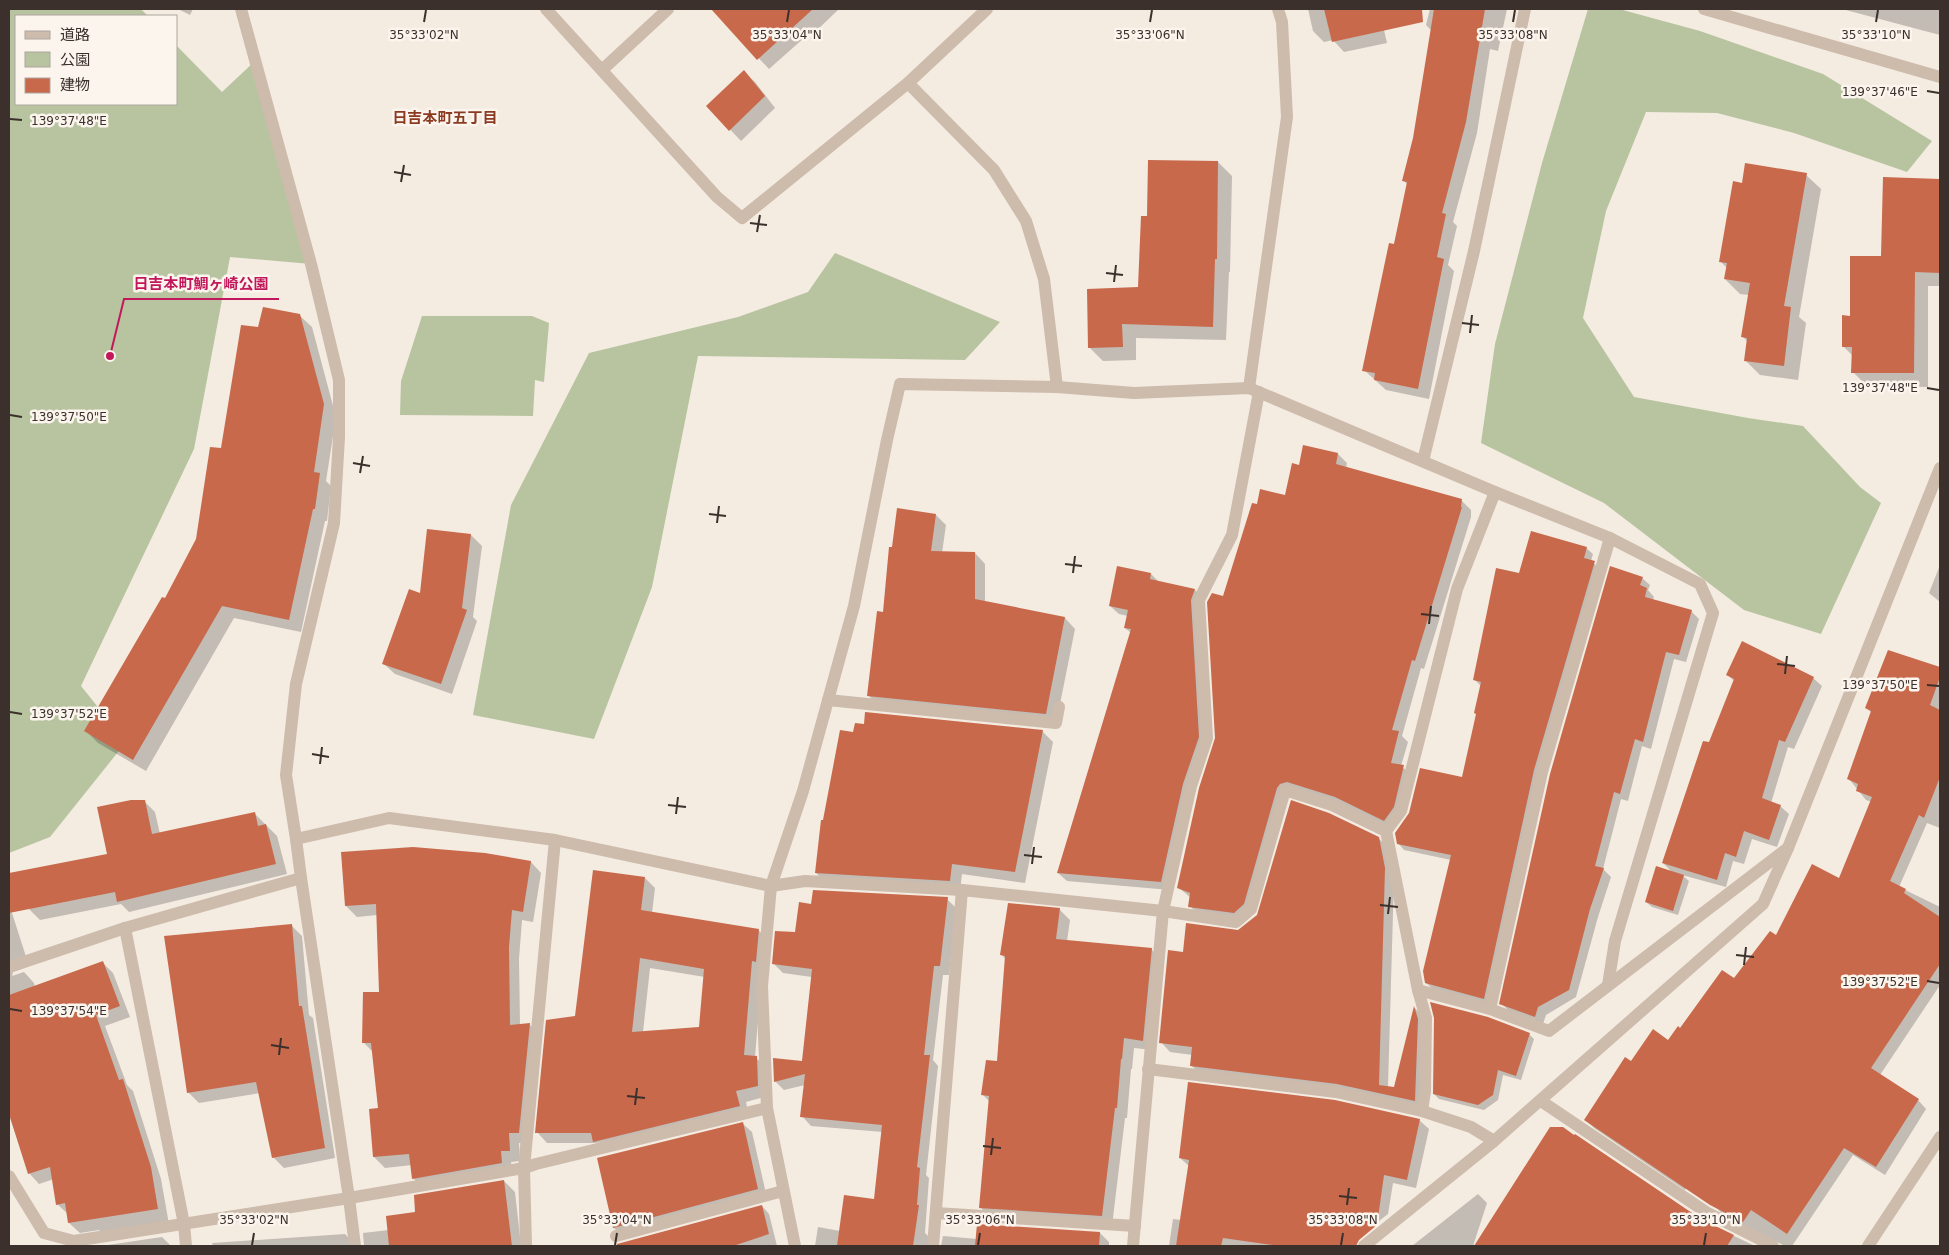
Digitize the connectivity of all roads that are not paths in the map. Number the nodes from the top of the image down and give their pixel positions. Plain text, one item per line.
1 (241, 9) edge
2 (546, 9) edge
3 (668, 9) edge
4 (987, 9) edge
5 (1278, 9) edge
6 (1525, 9) edge
7 (1704, 9) edge
8 (602, 70) junction
9 (1940, 77) edge
10 (908, 83) junction
11 (1057, 387) junction
12 (1254, 390) junction
13 (1423, 461) junction
14 (1940, 468) edge
15 (1495, 492) junction
16 (1610, 538) junction
17 (828, 700) junction
18 (1059, 707) dead end
19 (1386, 830) junction
20 (296, 839) junction
21 (555, 840) junction
22 (1788, 848) junction
23 (300, 878) junction
24 (771, 886) junction
25 (962, 890) junction
26 (1163, 912) junction
27 (125, 928) junction
28 (9, 967) edge
29 (1608, 985) junction
30 (1418, 990) junction
31 (1490, 1009) junction
32 (1148, 1069) junction
33 (1541, 1101) junction
34 (767, 1108) junction
35 (1422, 1111) junction
36 (1940, 1138) edge
37 (1494, 1141) junction
38 (524, 1168) junction
39 (9, 1176) edge
40 (784, 1191) junction
41 (349, 1198) junction
42 (936, 1213) junction
43 (184, 1224) junction
44 (1135, 1226) junction
45 (616, 1236) dead end
46 (73, 1244) edge
47 (186, 1246) edge
48 (355, 1246) edge
49 (526, 1246) edge
50 (795, 1246) edge
51 (933, 1246) edge
52 (1133, 1246) edge
53 (1364, 1246) edge
54 (1772, 1246) edge
55 (1868, 1246) edge

1 - 20 street
2 - 8 street
3 - 8 street
4 - 10 street
5 - 12 street
6 - 13 street
7 - 9 street
8 - 10 street
10 - 11 street
11 - 12 street
11 - 17 street
12 - 13 street
12 - 26 street
13 - 15 street
14 - 22 street
15 - 16 street
15 - 19 street
16 - 29 street
16 - 31 street
17 - 18 street
17 - 24 street
19 - 26 street
19 - 30 street
20 - 21 street
20 - 23 street
21 - 24 street
21 - 38 street
22 - 29 street
22 - 33 street
23 - 27 street
23 - 41 street
24 - 25 street
24 - 34 street
25 - 26 street
25 - 42 street
26 - 32 street
27 - 28 street
27 - 43 street
29 - 31 street
30 - 31 street
30 - 35 street
32 - 35 street
32 - 44 street
33 - 37 street
33 - 54 street
34 - 38 street
34 - 40 street
35 - 37 street
36 - 55 street
37 - 53 street
38 - 41 street
38 - 49 street
39 - 46 street
40 - 45 street
40 - 50 street
41 - 43 street
41 - 48 street
42 - 44 street
42 - 51 street
43 - 46 street
43 - 47 street
44 - 52 street

